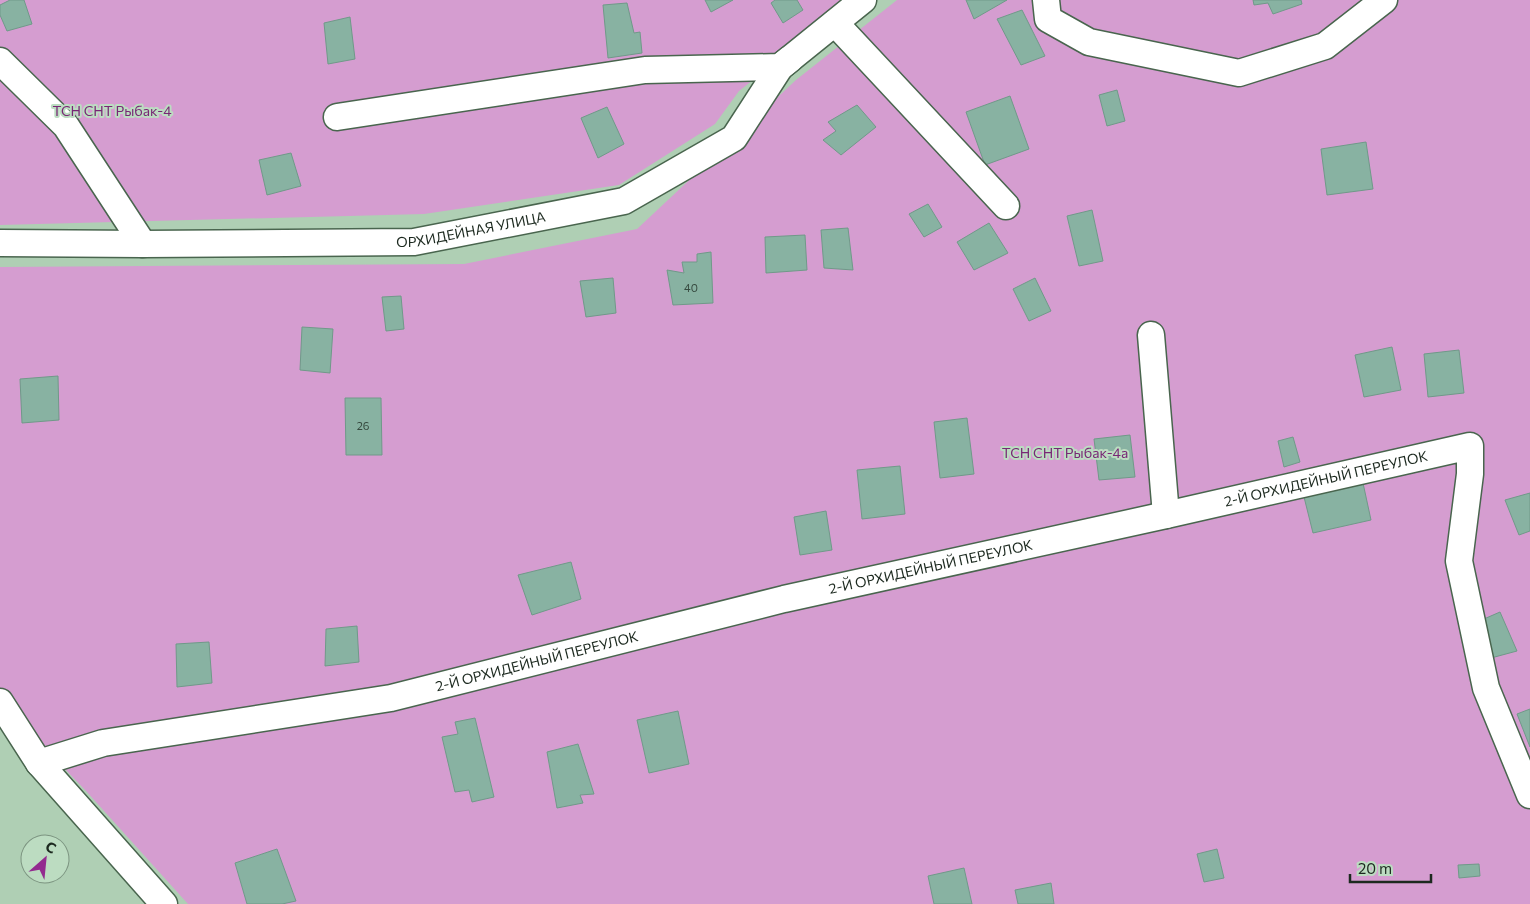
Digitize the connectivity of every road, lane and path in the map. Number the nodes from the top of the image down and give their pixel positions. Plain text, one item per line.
1 (863, 0) edge
2 (867, 0) edge
3 (1046, 0) edge
4 (1384, 0) edge
5 (835, 22) junction
6 (0, 61) edge
7 (780, 67) junction
8 (337, 117) dead end
9 (1006, 206) dead end
10 (0, 243) edge
11 (143, 244) junction
12 (1151, 335) dead end
13 (1166, 515) junction
14 (0, 702) edge
15 (39, 763) junction
16 (1530, 795) edge
17 (164, 904) edge

1 - 5 street, ОРХИДЕЙНАЯ УЛИЦА
2 - 7 street
3 - 4 street
5 - 7 street, ОРХИДЕЙНАЯ УЛИЦА
5 - 9 street
6 - 11 street
7 - 8 street
7 - 11 street, ОРХИДЕЙНАЯ УЛИЦА
10 - 11 street, ОРХИДЕЙНАЯ УЛИЦА
12 - 13 street
13 - 15 street, 2-Й ОРХИДЕЙНЫЙ ПЕРЕУЛОК
13 - 16 street, 2-Й ОРХИДЕЙНЫЙ ПЕРЕУЛОК
14 - 15 street
15 - 17 street

